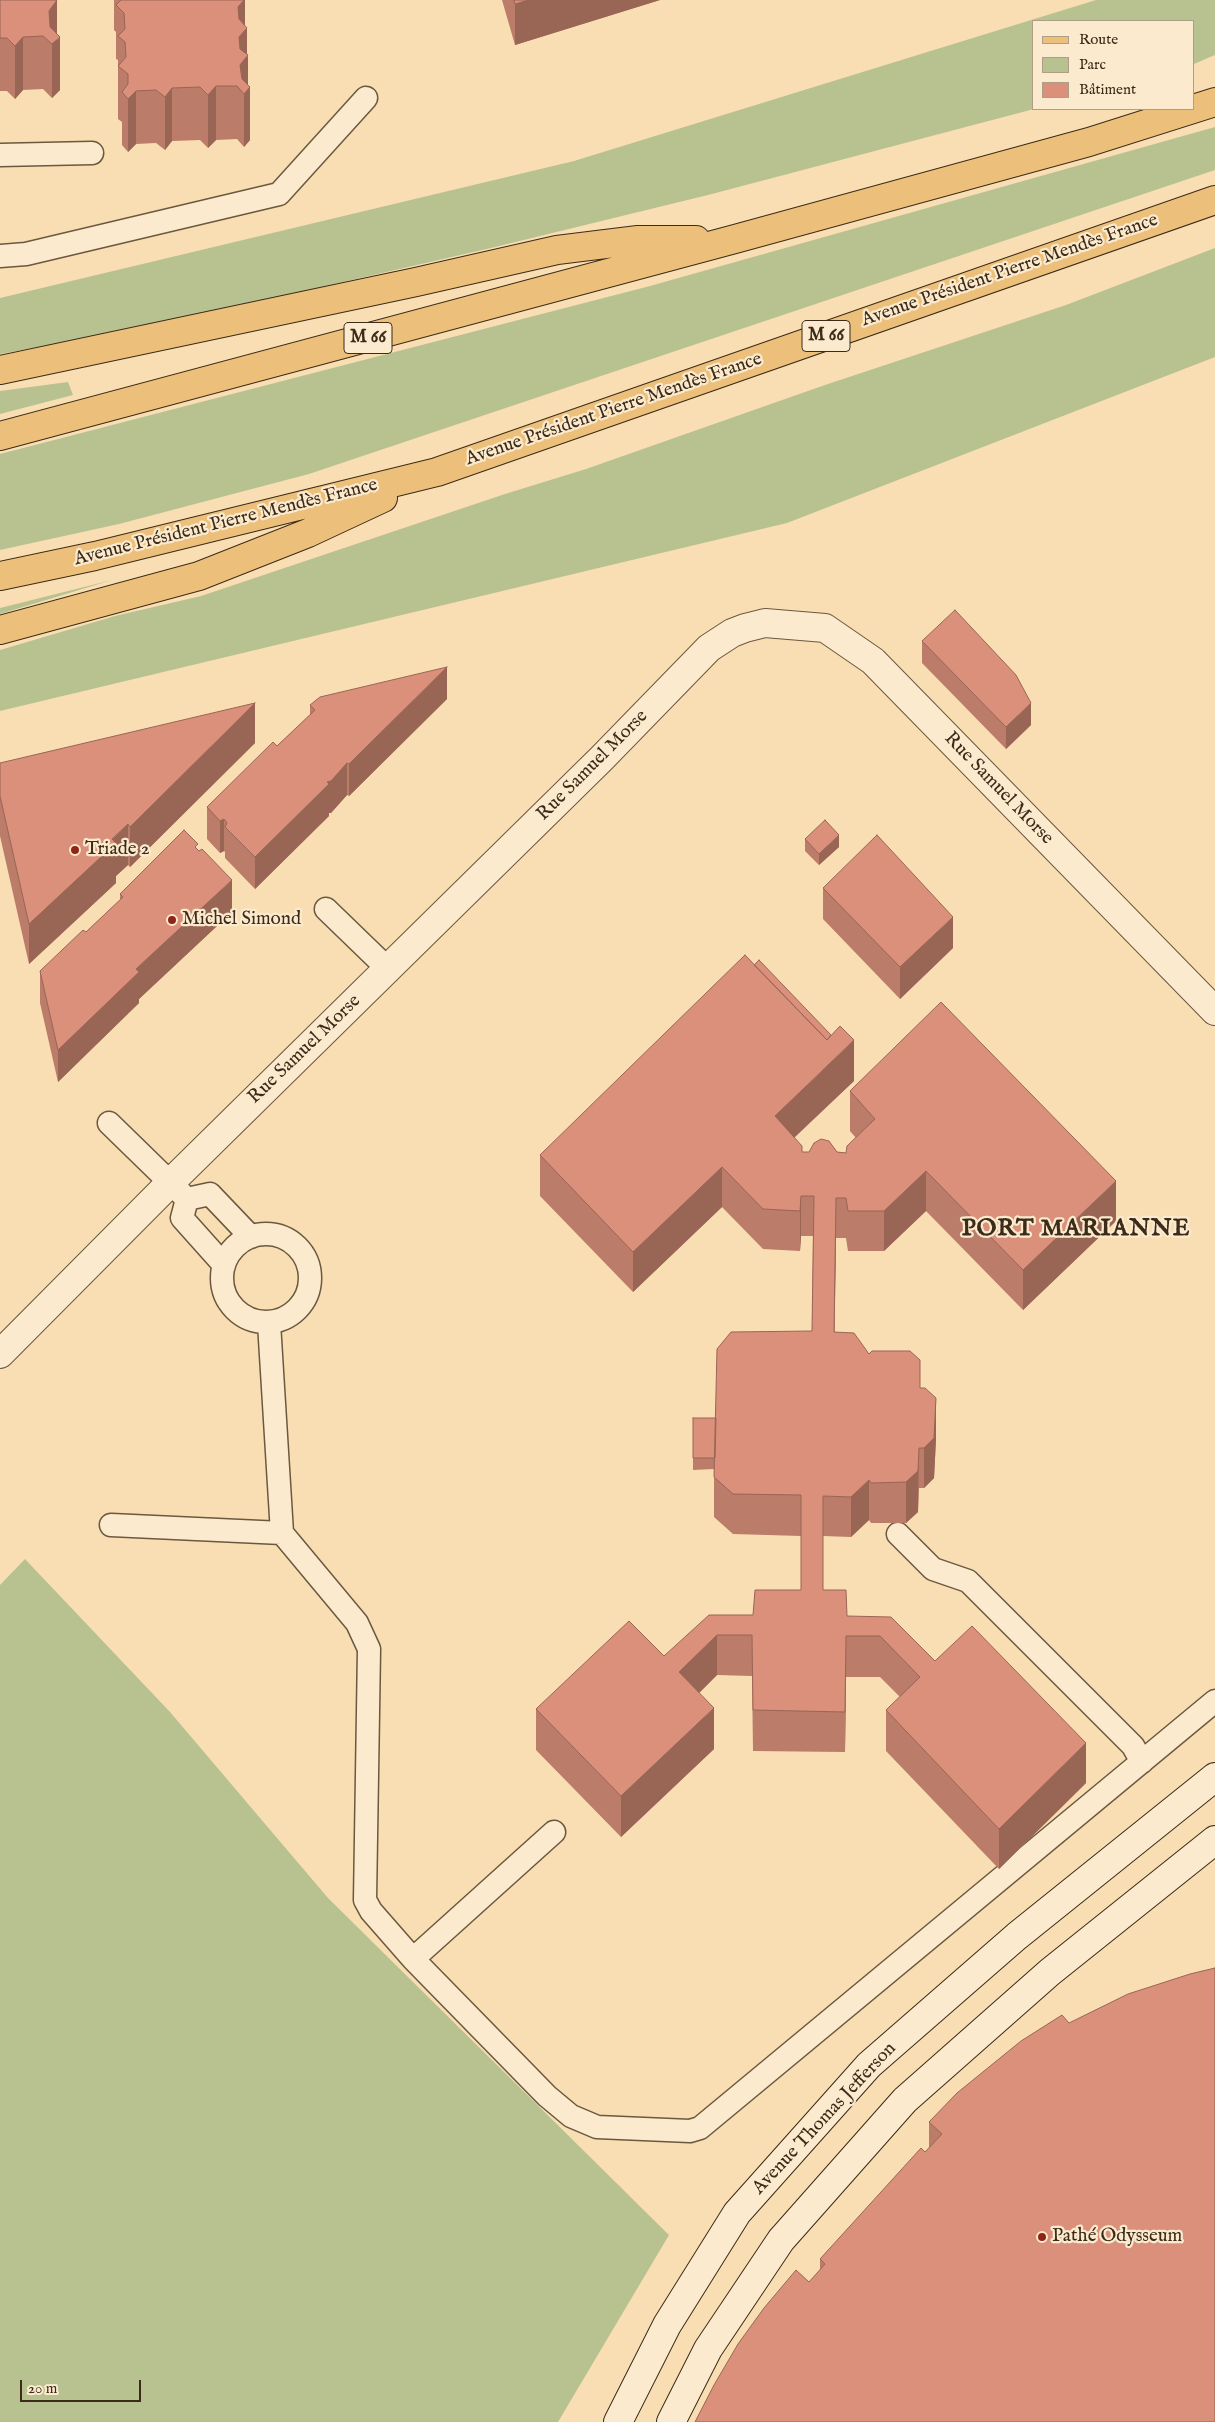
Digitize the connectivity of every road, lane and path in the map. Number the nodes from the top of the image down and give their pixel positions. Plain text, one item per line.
1 (366, 98) dead end
2 (1215, 102) edge
3 (1195, 108) edge
4 (1190, 110) edge
5 (92, 153) dead end
6 (0, 155) edge
7 (1215, 200) edge
8 (735, 239) junction
9 (0, 256) edge
10 (0, 370) edge
11 (0, 436) edge
12 (437, 472) junction
13 (0, 576) edge
14 (0, 630) edge
15 (326, 909) dead end
16 (388, 969) junction
17 (1215, 1011) edge
18 (109, 1123) dead end
19 (179, 1190) junction
20 (250, 1237) junction
21 (224, 1265) junction
22 (268, 1323) junction
23 (0, 1354) edge
24 (111, 1524) dead end
25 (282, 1533) junction
26 (898, 1534) dead end
27 (1215, 1701) edge
28 (1142, 1762) junction
29 (1215, 1777) edge
30 (554, 1832) dead end
31 (1215, 1840) edge
32 (413, 1959) junction
33 (618, 2422) edge
34 (671, 2422) edge

1 - 9 lane
2 - 3 main road, M 66
4 - 8 main road, M 66
5 - 6 lane
7 - 12 main road, Avenue Président Pierre Mendès France / M 66
8 - 10 main road, M 66
8 - 11 main road, M 66
12 - 13 main road, Avenue Président Pierre Mendès France / M 66
12 - 14 main road, M 66
15 - 16 lane
16 - 17 street, Rue Samuel Morse
16 - 19 street, Rue Samuel Morse
18 - 19 lane
19 - 20 lane
19 - 21 lane
19 - 23 street, Rue Samuel Morse
20 - 21 lane
20 - 22 lane
21 - 22 lane
22 - 25 lane
24 - 25 lane
25 - 32 lane
26 - 28 lane
27 - 28 lane
28 - 32 lane
29 - 33 street, Avenue Thomas Jefferson
30 - 32 lane
31 - 34 street

